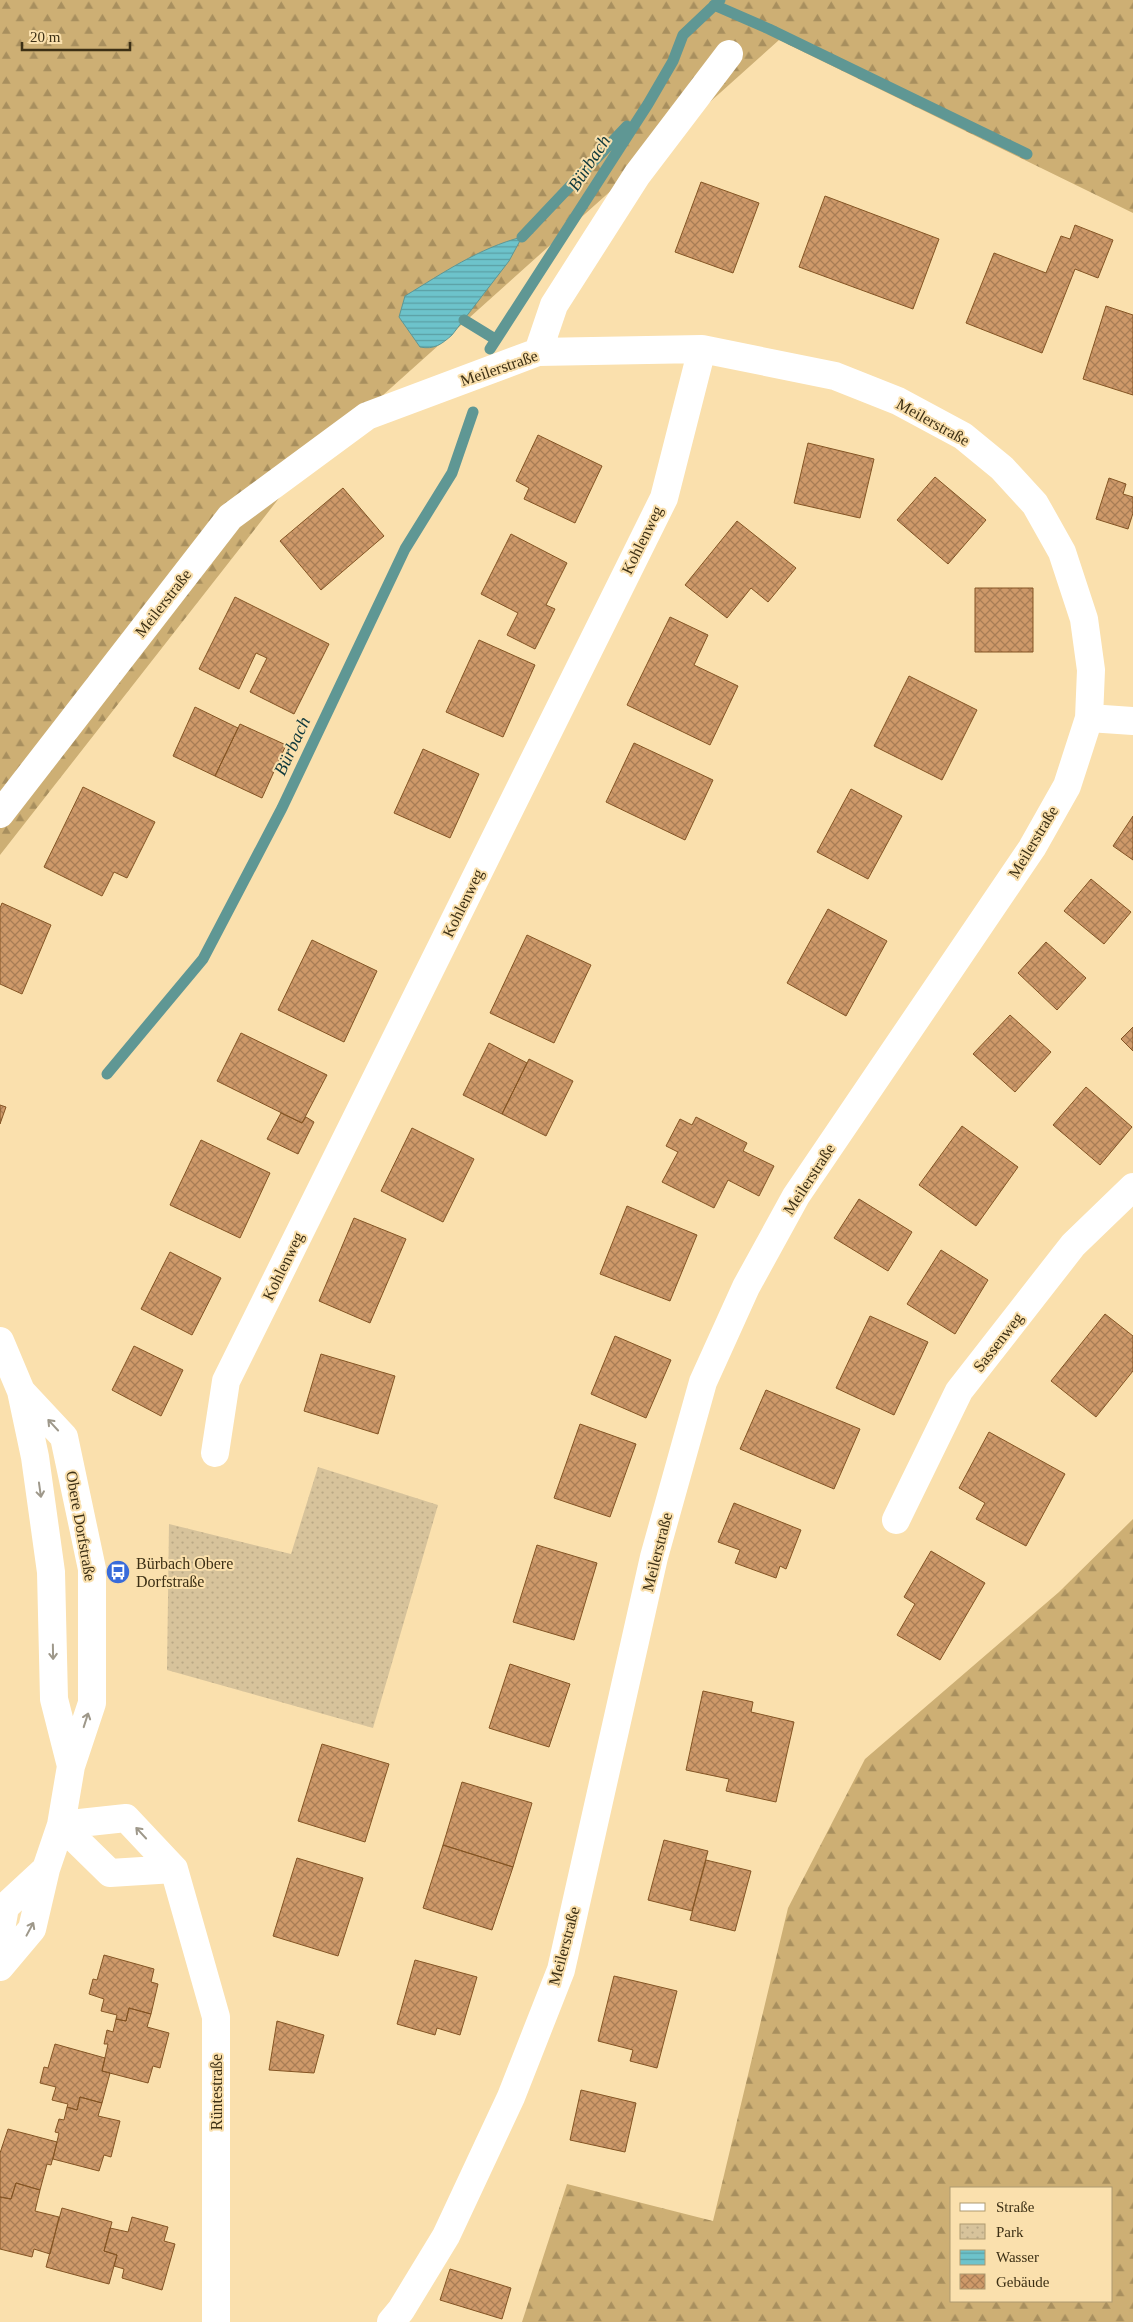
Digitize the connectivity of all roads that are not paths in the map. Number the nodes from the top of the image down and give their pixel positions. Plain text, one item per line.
1 (729, 54) dead end
2 (702, 349) junction
3 (538, 352) junction
4 (1089, 718) junction
5 (1133, 721) edge
6 (0, 814) edge
7 (1133, 1187) edge
8 (0, 1341) edge
9 (21, 1391) junction
10 (215, 1453) dead end
11 (896, 1520) dead end
12 (71, 1766) junction
13 (61, 1825) junction
14 (46, 1869) junction
15 (174, 1869) junction
16 (0, 1935) edge
17 (0, 1967) edge
18 (216, 2322) edge
19 (391, 2322) edge

1 - 3 street
2 - 3 street, Meilerstraße
2 - 4 street, Meilerstraße
2 - 10 street, Kohlenweg
3 - 6 street, Meilerstraße
4 - 5 street
4 - 19 street, Meilerstraße
7 - 11 street, Sassenweg
8 - 9 street, Obere Dorfstraße
9 -> 12 street, Obere Dorfstraße
12 -> 9 street, Obere Dorfstraße
12 - 13 street, Obere Dorfstraße
13 - 14 street, Obere Dorfstraße
13 - 15 street
15 -> 13 street, Rüntestraße
14 - 16 street, Obere Dorfstraße
17 -> 14 street, Obere Dorfstraße
15 - 18 street, Rüntestraße

